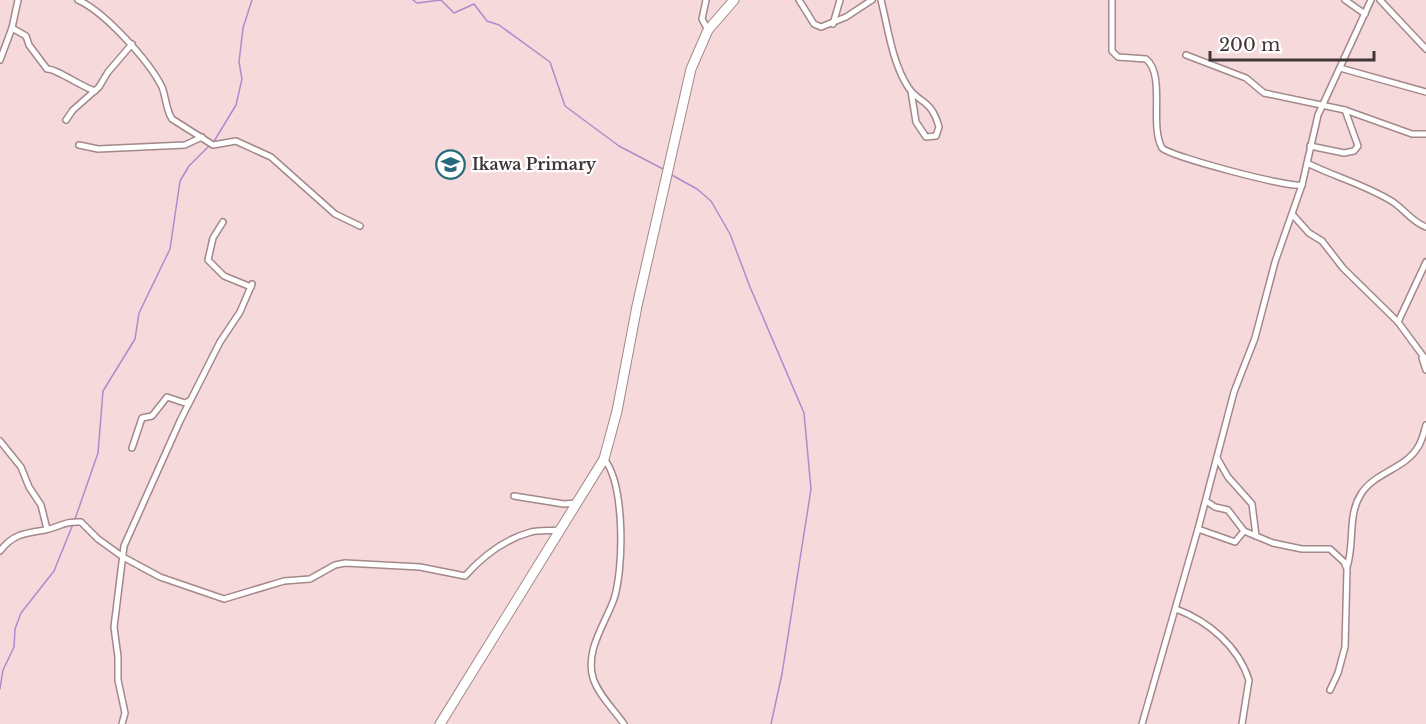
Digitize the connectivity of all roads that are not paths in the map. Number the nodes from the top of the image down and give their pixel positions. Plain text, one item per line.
1 (18, 0) edge
2 (78, 0) edge
3 (706, 0) edge
4 (734, 0) edge
5 (799, 0) edge
6 (840, 0) edge
7 (872, 0) edge
8 (882, 0) edge
9 (1112, 0) edge
10 (1345, 0) edge
11 (1371, 0) edge
12 (1380, 0) edge
13 (1365, 14) junction
14 (834, 24) junction
15 (12, 28) junction
16 (708, 30) junction
17 (132, 44) junction
18 (1426, 49) edge
19 (1186, 55) dead end
20 (0, 60) edge
21 (1340, 68) junction
22 (95, 91) junction
23 (912, 91) junction
24 (1426, 92) edge
25 (1322, 105) junction
26 (1345, 110) junction
27 (66, 120) dead end
28 (1426, 134) edge
29 (202, 136) junction
30 (79, 145) dead end
31 (1310, 146) junction
32 (1307, 163) junction
33 (1302, 185) junction
34 (1292, 214) junction
35 (223, 222) dead end
36 (360, 226) dead end
37 (1426, 227) edge
38 (1426, 262) edge
39 (1398, 322) junction
40 (1421, 353) junction
41 (1426, 360) edge
42 (1426, 370) edge
43 (189, 401) junction
44 (1426, 425) edge
45 (0, 441) edge
46 (132, 448) dead end
47 (1217, 458) junction
48 (604, 459) junction
49 (513, 496) dead end
50 (1206, 501) junction
51 (576, 503) junction
52 (47, 529) junction
53 (1198, 529) junction
54 (559, 530) junction
55 (1244, 531) junction
56 (1256, 536) junction
57 (0, 551) edge
58 (123, 556) junction
59 (1347, 567) junction
60 (1176, 609) junction
61 (1330, 690) dead end
62 (122, 724) edge
63 (440, 724) edge
64 (624, 724) edge
65 (1142, 724) edge
66 (1242, 724) edge

1 - 15 street
2 - 17 street
3 - 16 street
4 - 16 main road
5 - 14 street
6 - 14 street
7 - 14 street
8 - 23 street
9 - 33 street
10 - 13 street
11 - 13 street
12 - 18 street
13 - 21 street
15 - 20 street
15 - 22 street
16 - 48 main road
17 - 22 street
17 - 29 street
19 - 25 street
21 - 24 street
21 - 25 street
22 - 27 street
23 - 23 street
25 - 26 street
25 - 31 street
26 - 28 street
26 - 31 street
29 - 30 street
29 - 36 street
31 - 32 street
32 - 33 street
32 - 37 street
33 - 34 street
34 - 39 street
34 - 47 street
35 - 43 street
38 - 39 street
39 - 40 street
40 - 41 street
40 - 42 street
43 - 46 street
43 - 58 street
44 - 59 street
45 - 52 street
47 - 50 street
47 - 56 street
48 - 51 main road
48 - 64 street
49 - 51 street
50 - 53 street
50 - 55 street
51 - 54 main road
52 - 57 street
52 - 58 street
53 - 55 street
53 - 60 street
54 - 58 street
54 - 63 main road
55 - 56 street
56 - 59 street
58 - 62 street
59 - 61 street
60 - 65 street
60 - 66 street

